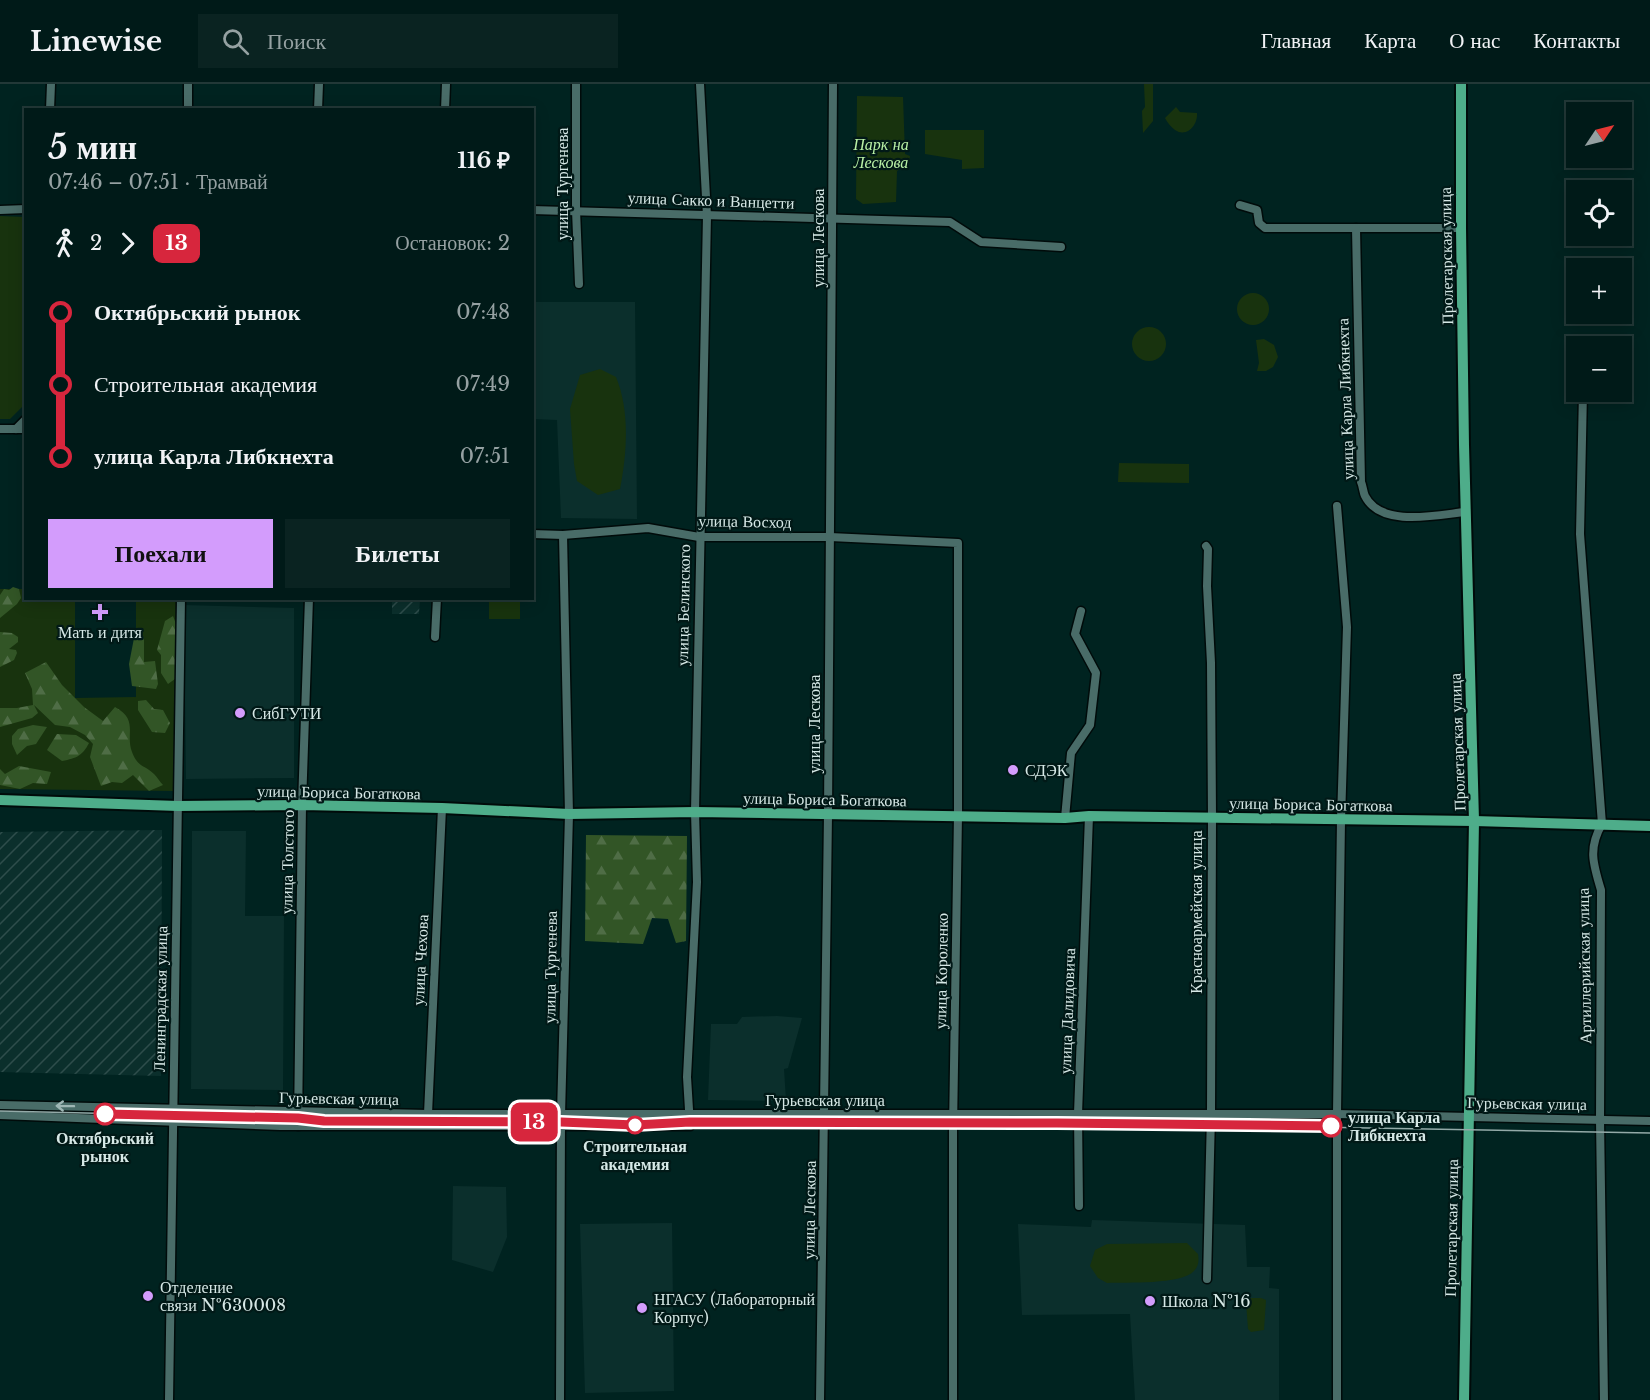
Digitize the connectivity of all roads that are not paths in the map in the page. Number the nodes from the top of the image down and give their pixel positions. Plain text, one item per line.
1 (51, 84) edge
2 (188, 84) edge
3 (318, 84) edge
4 (446, 84) edge
5 (576, 84) edge
6 (700, 84) edge
7 (833, 84) edge
8 (1461, 84) edge
9 (51, 108) edge
10 (188, 108) edge
11 (318, 108) edge
12 (445, 108) edge
13 (1240, 205) dead end
14 (24, 209) edge
15 (0, 210) edge
16 (534, 210) edge
17 (576, 210) junction
18 (707, 216) junction
19 (833, 219) junction
20 (1356, 228) junction
21 (1461, 228) junction
22 (1061, 247) dead end
23 (579, 284) dead end
24 (1583, 402) edge
25 (0, 429) edge
26 (21, 429) edge
27 (1337, 506) dead end
28 (1466, 512) junction
29 (534, 534) edge
30 (563, 535) junction
31 (699, 537) junction
32 (830, 537) junction
33 (958, 543) joint
34 (1206, 546) dead end
35 (181, 600) edge
36 (309, 600) edge
37 (437, 600) edge
38 (1081, 611) dead end
39 (435, 637) dead end
40 (0, 800) edge
41 (302, 805) junction
42 (178, 806) junction
43 (442, 808) junction
44 (694, 812) junction
45 (569, 814) junction
46 (828, 815) junction
47 (958, 815) junction
48 (1089, 816) junction
49 (1065, 818) junction
50 (1212, 818) junction
51 (1341, 820) junction
52 (1474, 821) junction
53 (1602, 824) junction
54 (1650, 826) edge
55 (0, 1105) edge
56 (173, 1109) junction
57 (298, 1112) junction
58 (428, 1114) junction
59 (690, 1114) junction
60 (954, 1114) junction
61 (1078, 1114) junction
62 (1337, 1114) junction
63 (0, 1115) edge
64 (561, 1115) junction
65 (825, 1115) junction
66 (1211, 1115) junction
67 (1467, 1118) junction
68 (1600, 1120) junction
69 (173, 1121) junction
70 (1650, 1121) edge
71 (298, 1126) junction
72 (561, 1126) junction
73 (690, 1126) joint
74 (1079, 1206) dead end
75 (1207, 1279) dead end
76 (169, 1400) edge
77 (560, 1400) edge
78 (820, 1400) edge
79 (953, 1400) edge
80 (1337, 1400) edge
81 (1464, 1400) edge
82 (1604, 1400) edge

1 - 9 street
2 - 10 street
3 - 11 street
4 - 12 street
5 - 17 street, улица Тургенева
6 - 18 street, улица Белинского
7 - 19 street, улица Лескова
8 - 21 main road, Пролетарская улица
13 - 20 street
14 - 15 street
16 - 17 street, улица Сакко и Ванцетти
17 - 18 street, улица Сакко и Ванцетти
17 - 23 street, улица Тургенева
18 - 19 street, улица Сакко и Ванцетти
18 - 31 street, улица Белинского
19 - 22 street, улица Сакко и Ванцетти
19 - 32 street, улица Лескова
20 - 21 street
20 - 28 street, улица Карла Либкнехта
21 - 28 main road, Пролетарская улица
24 - 53 street, Артиллерийская улица
25 - 26 street
27 - 51 street
28 - 52 main road, Пролетарская улица
29 - 30 street, улица Восход
30 - 31 street, улица Восход
30 - 45 street, улица Тургенева
31 - 32 street, улица Восход
31 - 44 street, улица Белинского
32 - 33 street, улица Восход
32 - 46 street, улица Лескова
33 - 47 street, улица Короленко
34 - 50 street, Красноармейская улица
35 - 42 street, Ленинградская улица
36 - 41 street, улица Толстого
37 - 39 street
38 - 49 street
40 - 42 main road, улица Бориса Богаткова
41 - 42 main road, улица Бориса Богаткова
41 - 43 main road, улица Бориса Богаткова
41 - 57 street, улица Толстого
42 - 56 street, Ленинградская улица
43 - 45 main road, улица Бориса Богаткова
43 - 58 street, улица Чехова
44 - 45 main road, улица Бориса Богаткова
44 - 46 main road, улица Бориса Богаткова
44 - 59 street, улица Белинского
45 - 64 street, улица Тургенева
46 - 47 main road, улица Бориса Богаткова
46 - 65 street, улица Лескова
47 - 49 main road, улица Бориса Богаткова
47 - 60 street, улица Короленко
48 - 49 main road, улица Бориса Богаткова
48 - 50 main road, улица Бориса Богаткова
48 - 61 street, улица Далидовича
50 - 51 main road, улица Бориса Богаткова
50 - 66 street, Красноармейская улица
51 - 52 main road, улица Бориса Богаткова
51 - 62 street
52 - 53 main road, улица Бориса Богаткова
52 - 67 main road, Пролетарская улица
53 - 54 main road, улица Бориса Богаткова
53 - 68 street, Артиллерийская улица
56 -> 55 street, Гурьевская улица
56 - 57 street, Гурьевская улица
56 - 69 street, Ленинградская улица
57 - 58 street, Гурьевская улица
57 - 71 street, улица Толстого
58 - 64 street, Гурьевская улица
59 - 64 street, Гурьевская улица
59 - 65 street, Гурьевская улица
59 - 73 street, улица Белинского
60 - 61 street, Гурьевская улица
60 - 65 street, Гурьевская улица
60 - 79 street, улица Короленко
61 - 66 street, Гурьевская улица
61 - 74 street, улица Далидовича
62 - 66 street, Гурьевская улица
62 - 67 street, Гурьевская улица
62 - 80 street
63 - 69 street, Гурьевская улица
64 - 72 street, улица Тургенева
65 - 78 street, улица Лескова
66 - 75 street, Красноармейская улица
67 - 68 street, Гурьевская улица
67 - 81 main road, Пролетарская улица
68 - 70 street, Гурьевская улица
68 - 82 street, Артиллерийская улица
69 - 71 street, Гурьевская улица
69 - 76 street, Ленинградская улица
71 - 72 street, Гурьевская улица
72 - 73 street, Гурьевская улица
72 - 77 street, улица Тургенева

